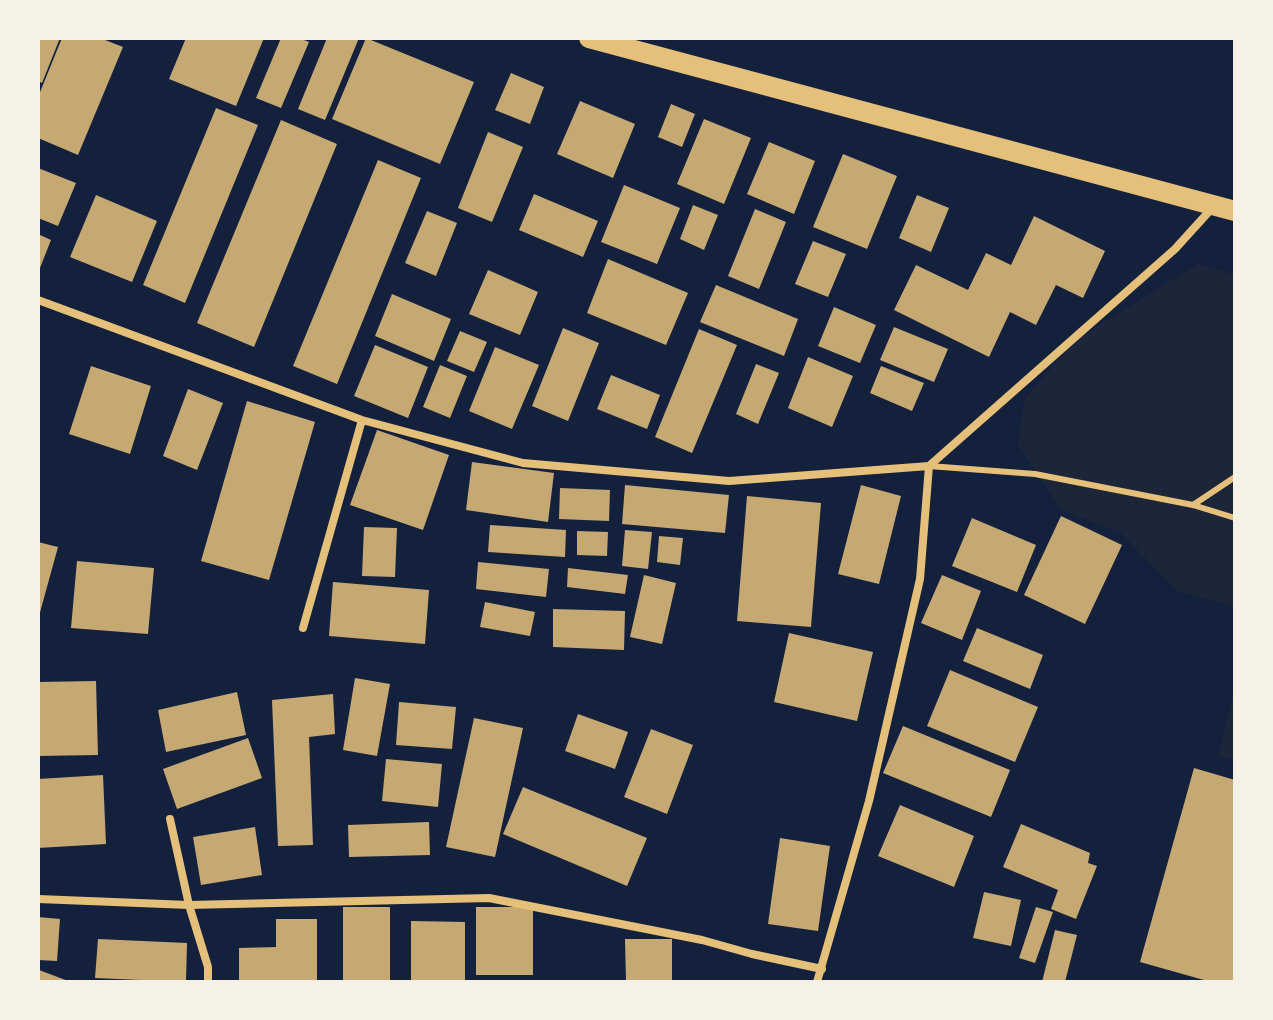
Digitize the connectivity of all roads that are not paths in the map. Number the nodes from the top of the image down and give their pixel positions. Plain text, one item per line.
1 (589, 38) edge
2 (1214, 205) junction
3 (1235, 211) edge
4 (38, 300) edge
5 (362, 420) junction
6 (929, 466) junction
7 (1235, 477) edge
8 (1193, 505) junction
9 (1235, 518) edge
10 (303, 628) dead end
11 (170, 819) dead end
12 (38, 899) edge
13 (189, 905) junction
14 (822, 969) junction
15 (208, 982) edge
16 (817, 982) edge

1 - 2 main road
2 - 3 main road
2 - 6 street
4 - 5 street
5 - 6 street
5 - 10 street
6 - 8 lane
6 - 14 street
7 - 8 lane
8 - 9 lane
11 - 13 street
12 - 13 street
13 - 14 street
13 - 15 street
14 - 16 street

